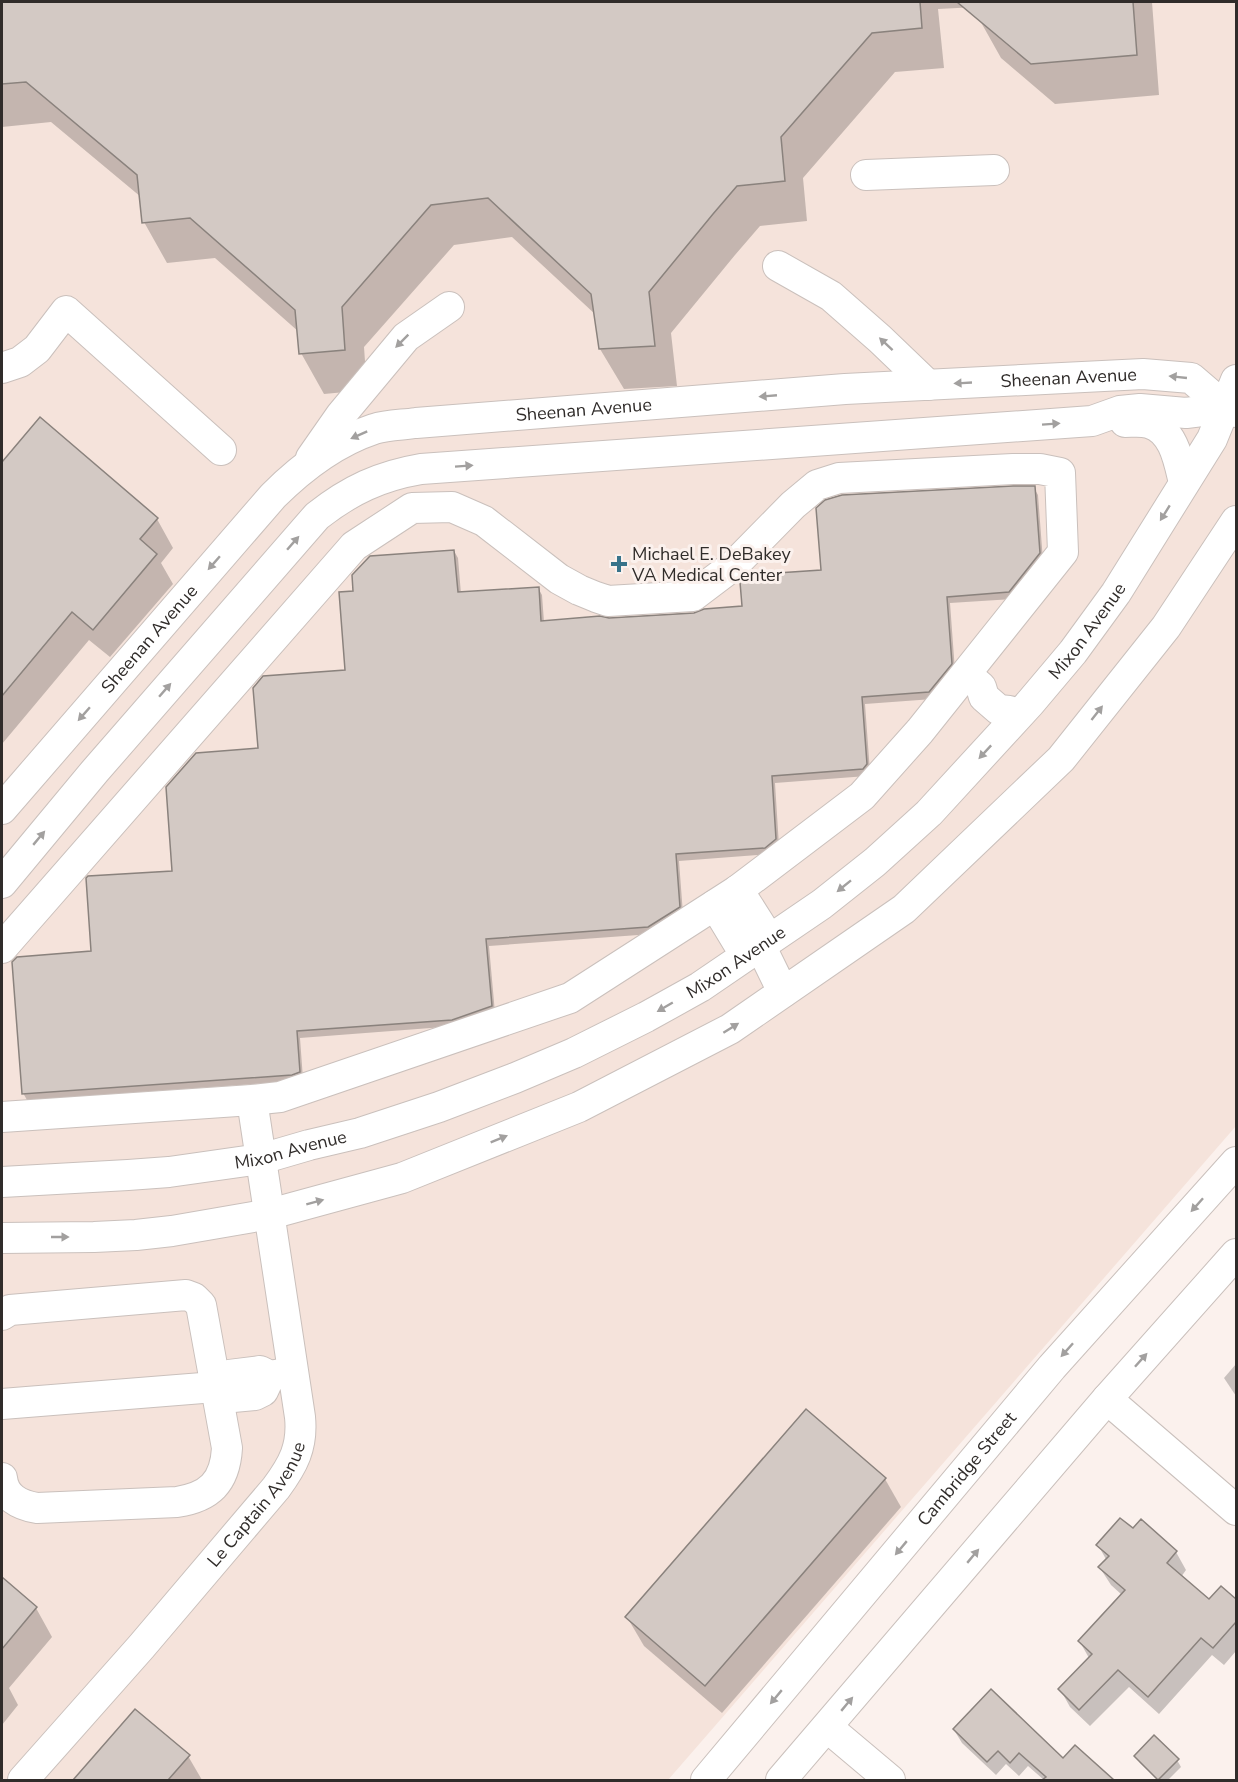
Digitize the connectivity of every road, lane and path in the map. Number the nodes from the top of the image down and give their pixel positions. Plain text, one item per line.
1 (993, 170) dead end
2 (866, 175) dead end
3 (778, 266) dead end
4 (449, 307) dead end
5 (2, 368) edge
6 (1236, 380) edge
7 (928, 385) junction
8 (1231, 410) edge
9 (1092, 421) junction
10 (1010, 427) junction
11 (221, 450) dead end
12 (304, 468) junction
13 (1013, 469) junction
14 (1184, 483) junction
15 (1236, 521) edge
16 (974, 681) junction
17 (1013, 714) junction
18 (63, 738) junction
19 (95, 771) junction
20 (2, 808) edge
21 (2, 883) edge
22 (726, 897) junction
23 (761, 947) junction
24 (2, 948) edge
25 (783, 992) junction
26 (252, 1100) junction
27 (2, 1117) edge
28 (261, 1159) junction
29 (1236, 1162) edge
30 (2, 1182) edge
31 (270, 1214) junction
32 (2, 1238) edge
33 (1236, 1254) edge
34 (2, 1315) edge
35 (281, 1374) junction
36 (215, 1388) junction
37 (1107, 1399) junction
38 (2, 1404) edge
39 (2, 1478) edge
40 (1236, 1510) edge
41 (827, 1727) junction
42 (23, 1780) edge
43 (706, 1780) edge
44 (781, 1780) edge
45 (890, 1780) edge

1 - 2 street
7 -> 3 street
4 -> 12 street
5 - 11 street
6 - 8 street, Mixon Avenue
8 -> 7 street, Sheenan Avenue
7 -> 12 street, Sheenan Avenue
8 - 9 street, Sheenan Avenue
8 - 14 street, Mixon Avenue
10 -> 9 street, Sheenan Avenue
9 - 14 street
10 - 13 street
19 -> 10 street, Sheenan Avenue
12 -> 18 street, Sheenan Avenue
13 - 16 street
13 - 24 street
14 -> 17 street, Mixon Avenue
25 -> 15 street
16 - 17 street
16 - 22 street
17 -> 23 street, Mixon Avenue
18 - 19 street
18 - 20 street, Sheenan Avenue
21 -> 19 street, Sheenan Avenue
22 - 23 street
22 - 26 street
23 - 25 street
23 -> 28 street, Mixon Avenue
31 -> 25 street
26 - 27 street
26 - 28 street, Le Captain Avenue
28 - 30 street, Mixon Avenue
28 - 31 street, Le Captain Avenue
29 -> 43 street, Cambridge Street
32 -> 31 street
31 - 35 street, Le Captain Avenue
37 -> 33 street
34 - 36 street
35 - 36 street
35 - 42 street, Le Captain Avenue
36 - 38 street
36 - 39 street
37 - 40 street
41 -> 37 street
41 - 44 street
41 - 45 street

